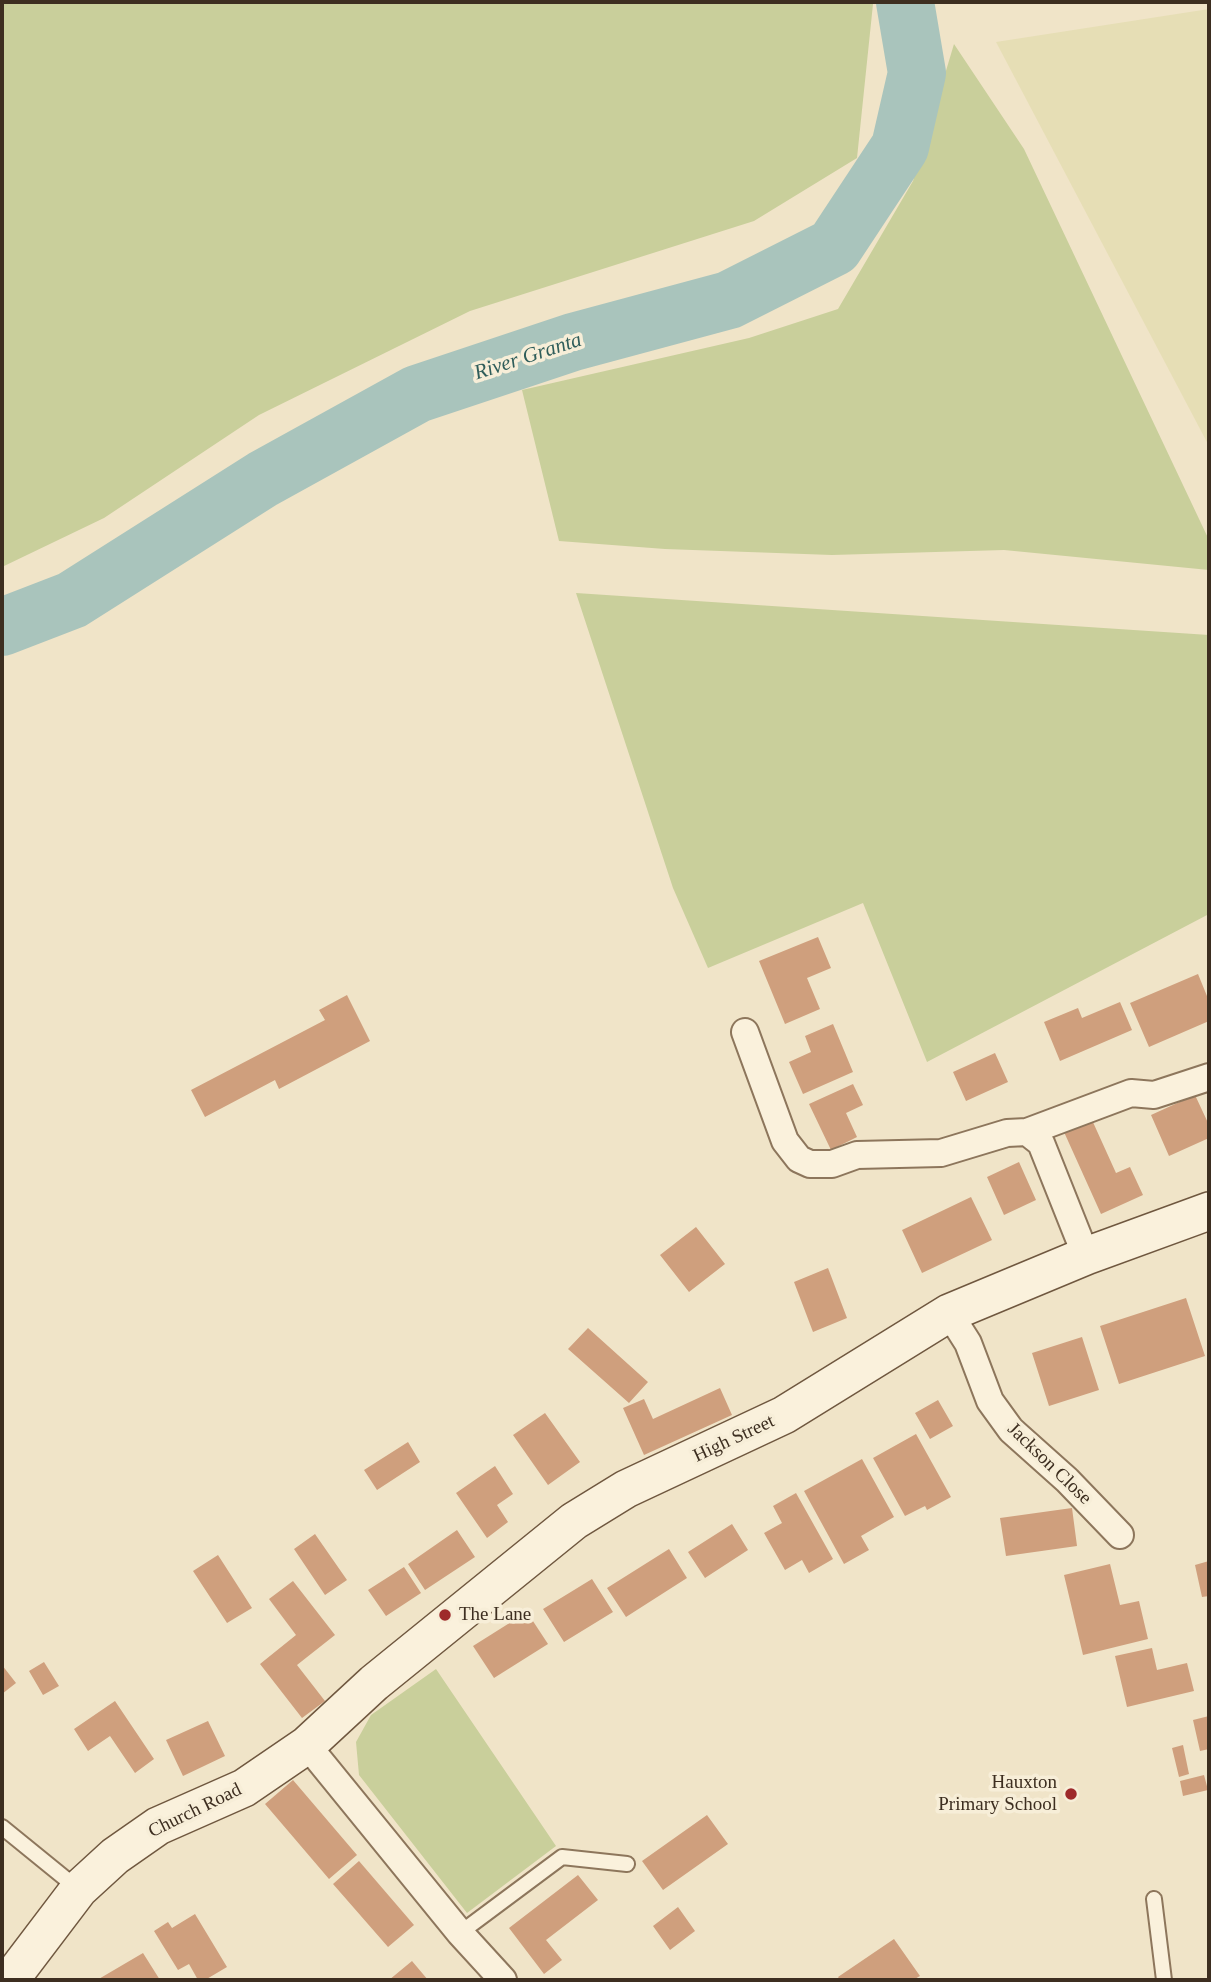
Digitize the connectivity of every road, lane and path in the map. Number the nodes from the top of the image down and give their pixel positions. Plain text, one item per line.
1 (746, 1032) dead end
2 (1209, 1077) edge
3 (1027, 1132) junction
4 (1209, 1211) edge
5 (1086, 1256) junction
6 (949, 1313) junction
7 (1120, 1535) dead end
8 (307, 1745) junction
9 (2, 1826) edge
10 (7, 1837) edge
11 (626, 1864) dead end
12 (79, 1889) junction
13 (1154, 1899) dead end
14 (460, 1933) junction
15 (10, 1980) edge
16 (503, 1980) edge
17 (1164, 1980) edge

1 - 3 street
2 - 3 street
3 - 5 street
4 - 5 street, High Street
5 - 6 street, High Street
6 - 7 street, Jackson Close
6 - 8 street, High Street
8 - 12 street, Church Road
8 - 14 street
9 - 10 lane
10 - 12 lane
11 - 14 lane
12 - 15 street, Church Road
13 - 17 lane
14 - 16 street

